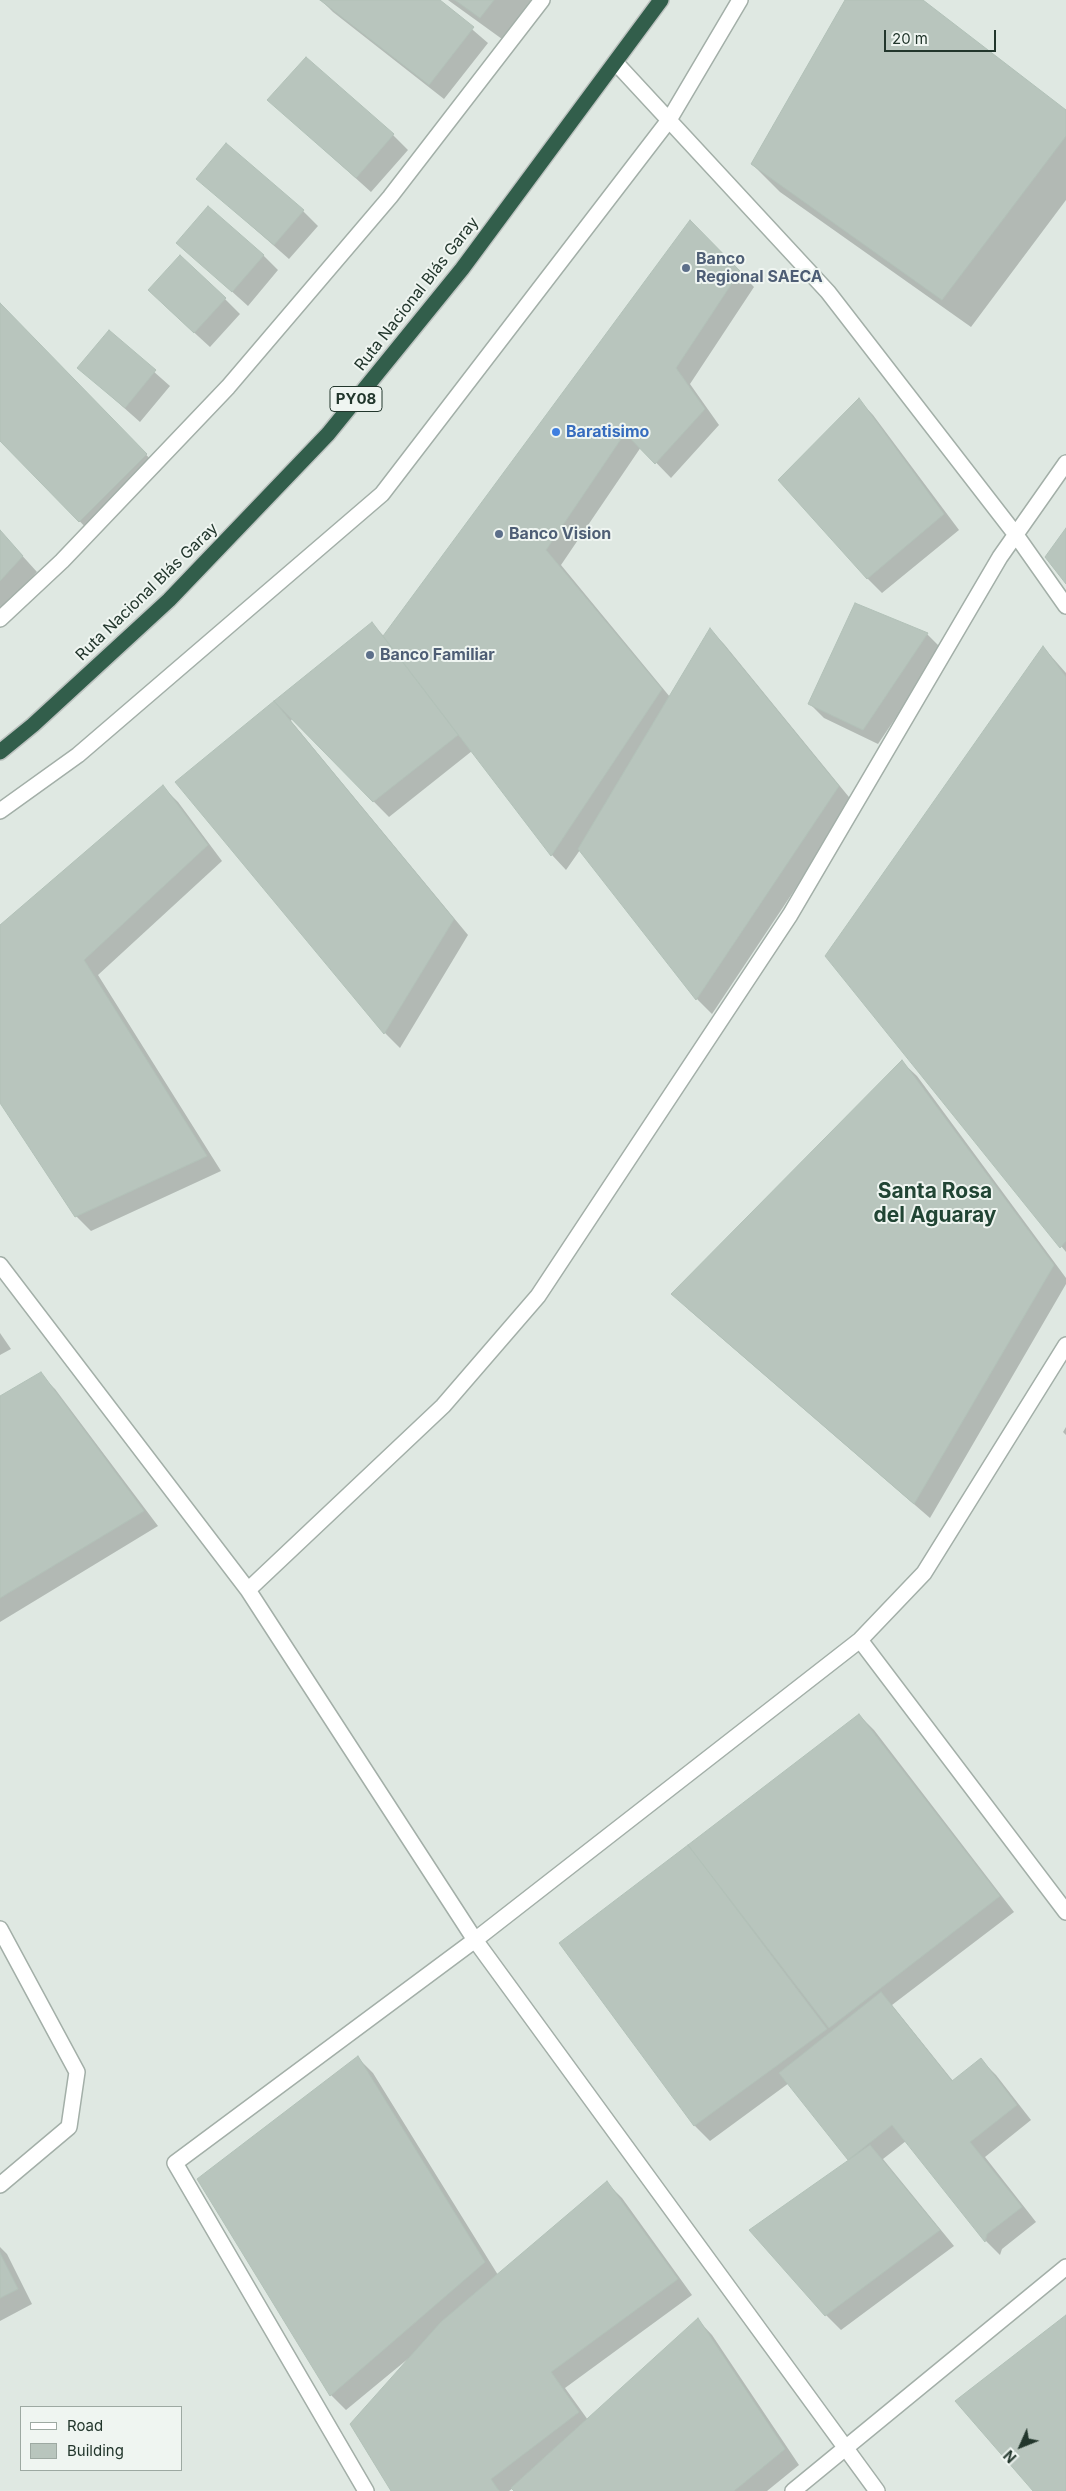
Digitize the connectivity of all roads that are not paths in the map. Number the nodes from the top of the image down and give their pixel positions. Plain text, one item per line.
1 (542, 0) edge
2 (661, 0) edge
3 (740, 0) edge
4 (616, 63) junction
5 (669, 120) junction
6 (1066, 463) edge
7 (1016, 535) junction
8 (1066, 606) edge
9 (0, 618) edge
10 (0, 752) edge
11 (0, 811) edge
12 (0, 1265) edge
13 (1066, 1346) edge
14 (248, 1590) junction
15 (860, 1640) junction
16 (1066, 1912) edge
17 (0, 1929) edge
18 (475, 1940) junction
19 (0, 2185) edge
20 (1066, 2267) edge
21 (845, 2449) junction
22 (366, 2491) edge
23 (793, 2491) edge
24 (878, 2491) edge

1 - 9 street
2 - 4 highway, Ruta Nacional Blás Garay / PY08
3 - 5 street
4 - 5 street
4 - 10 highway, Ruta Nacional Blás Garay / PY08
5 - 7 street
5 - 11 street
6 - 7 street
7 - 8 street
7 - 14 street
12 - 14 street
13 - 15 street
14 - 18 street
15 - 16 street
15 - 18 street
17 - 19 street
18 - 21 street
18 - 22 street
20 - 21 street
21 - 23 street
21 - 24 street

